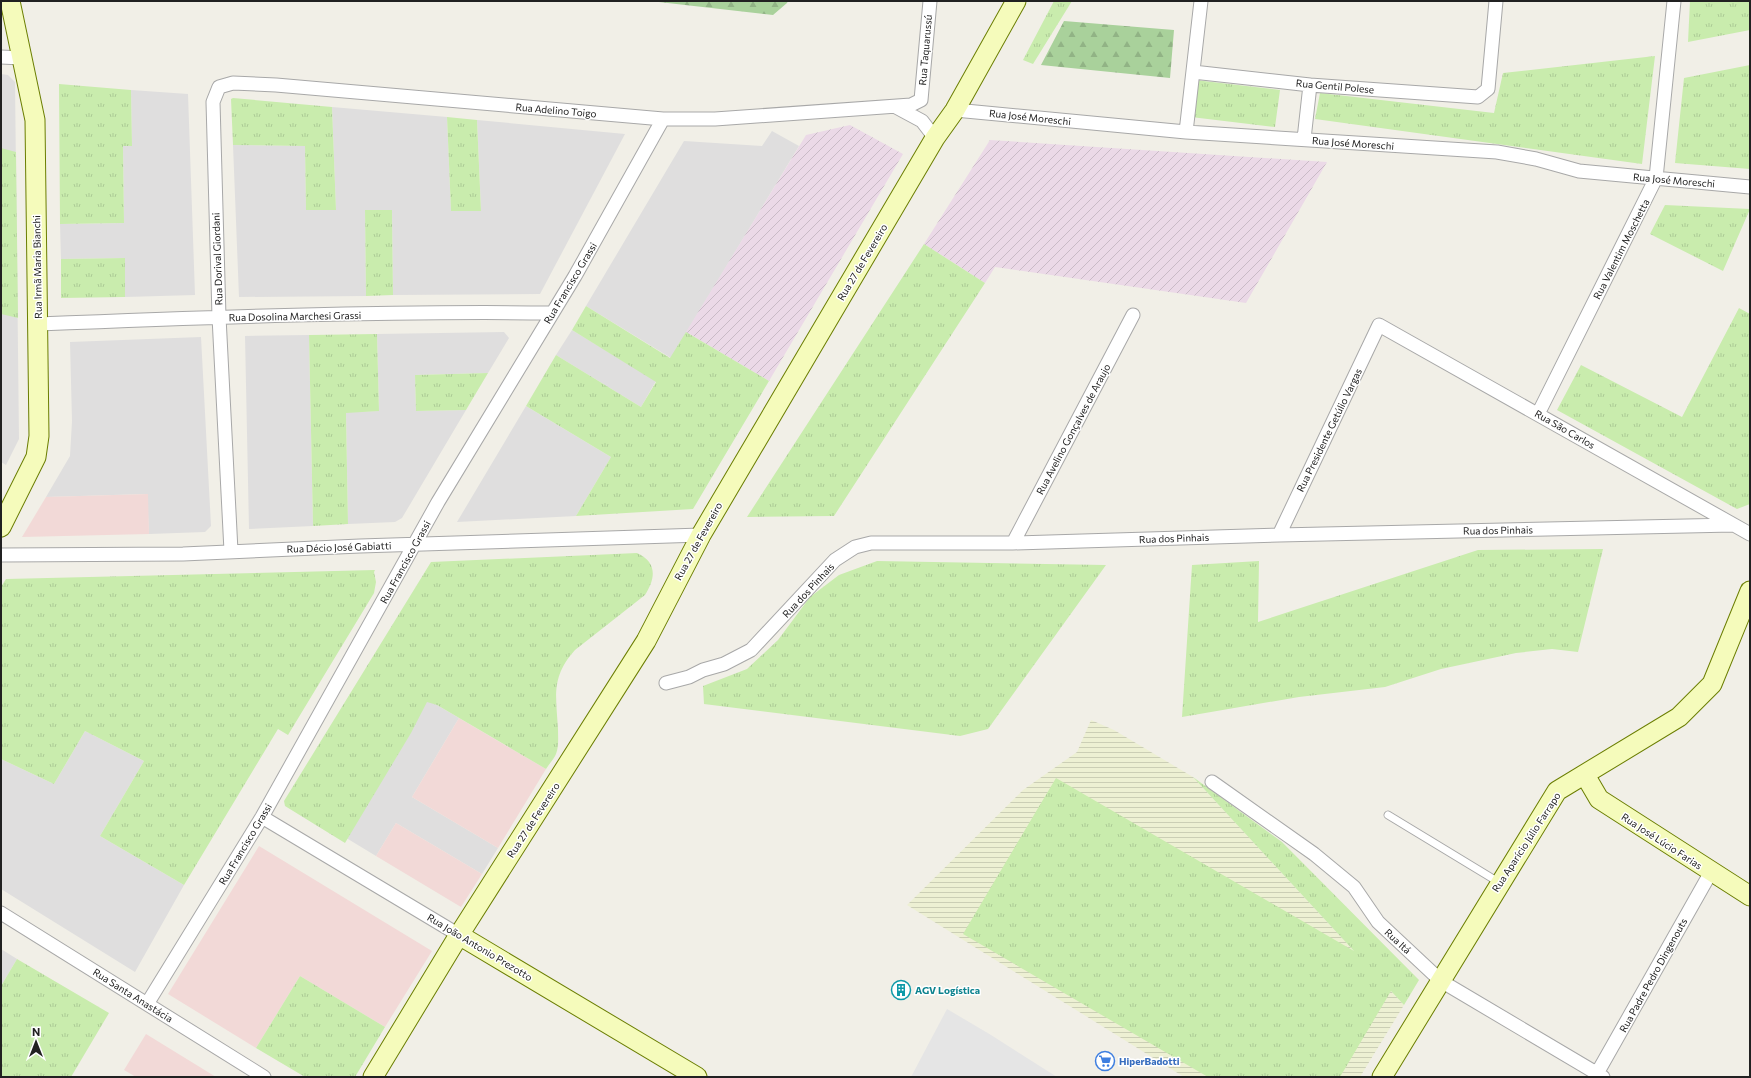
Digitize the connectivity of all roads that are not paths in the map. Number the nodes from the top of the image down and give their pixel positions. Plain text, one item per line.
1 (10, 1) edge
2 (930, 1) edge
3 (1016, 1) edge
4 (1201, 1) edge
5 (1496, 1) edge
6 (1674, 1) edge
7 (1, 56) edge
8 (22, 58) junction
9 (1193, 72) junction
10 (1310, 85) junction
11 (219, 87) joint
12 (921, 100) joint
13 (895, 106) junction
14 (955, 110) junction
15 (663, 119) junction
16 (1186, 132) junction
17 (935, 138) junction
18 (1304, 139) junction
19 (1656, 178) junction
20 (1750, 188) edge
21 (552, 313) junction
22 (1134, 316) dead end
23 (219, 317) junction
24 (38, 324) junction
25 (1379, 325) joint
26 (1538, 414) junction
27 (1733, 525) junction
28 (1, 527) edge
29 (701, 534) junction
30 (1279, 534) junction
31 (1750, 534) edge
32 (1012, 543) junction
33 (416, 544) junction
34 (231, 552) junction
35 (1, 556) edge
36 (1750, 591) edge
37 (666, 683) dead end
38 (1585, 775) junction
39 (1212, 782) dead end
40 (1388, 815) dead end
41 (262, 817) junction
42 (1710, 872) junction
43 (1500, 883) junction
44 (1750, 896) edge
45 (1, 913) edge
46 (460, 935) junction
47 (1441, 981) junction
48 (147, 1004) junction
49 (688, 1075) edge
50 (1599, 1076) edge
51 (264, 1077) edge
52 (373, 1077) edge
53 (1382, 1077) edge

1 - 8 street, Rua Irmã Maria Bianchi
2 - 12 street, Rua Taquarussú
3 - 14 street, Rua 27 de Fevereiro
4 - 9 street
5 - 10 street, Rua Gentil Polese
6 - 19 street, Rua Valentim Moschetta
7 - 8 street
8 - 24 street, Rua Irmã Maria Bianchi
9 - 10 street, Rua Gentil Polese
9 - 16 street
10 - 18 street
11 - 15 street, Rua Adelino Toigo
11 - 23 street, Rua Dorival Giordani
12 - 13 street, Rua Adelino Toigo
13 - 15 street, Rua Adelino Toigo
13 - 17 street
14 - 16 street, Rua José Moreschi
14 - 17 street, Rua 27 de Fevereiro
15 - 21 street, Rua Francisco Grassi
16 - 18 street, Rua José Moreschi
17 - 29 street, Rua 27 de Fevereiro
18 - 19 street, Rua José Moreschi
19 - 20 street, Rua José Moreschi
19 - 26 street, Rua Valentim Moschetta
21 - 23 street, Rua Dosolina Marchesi Grassi
21 - 33 street, Rua Francisco Grassi
22 - 32 street, Rua Avelino Gonçalves de Araujo
23 - 24 street, Rua Dosolina Marchesi Grassi
23 - 34 street, Rua Dorival Giordani
24 - 28 street, Rua Irmã Maria Bianchi
25 - 26 street, Rua São Carlos
25 - 30 street, Rua Presidente Getúlio Vargas
26 - 27 street, Rua São Carlos
27 - 30 street, Rua dos Pinhais
27 - 31 street, Rua São Carlos
29 - 33 street, Rua Décio José Gabiatti
29 - 46 street, Rua 27 de Fevereiro
30 - 32 street, Rua dos Pinhais
32 - 37 street, Rua dos Pinhais
33 - 34 street, Rua Décio José Gabiatti
33 - 41 street, Rua Francisco Grassi
34 - 35 street, Rua Décio José Gabiatti
36 - 38 street, Rua Aparício Júlio Farrapo
38 - 42 street, Rua José Lúcio Farias
38 - 43 street, Rua Aparício Júlio Farrapo
39 - 47 street, Rua Itá
40 - 43 lane
41 - 46 street, Rua João Antonio Prezotto
41 - 48 street, Rua Francisco Grassi
42 - 44 street, Rua José Lúcio Farias
42 - 50 street, Rua Padre Pedro Dingenouts
43 - 47 street, Rua Aparício Júlio Farrapo
45 - 48 street, Rua Santa Anastácia
46 - 49 street, Rua João Antonio Prezotto
46 - 52 street, Rua 27 de Fevereiro
47 - 50 street, Rua Itá
47 - 53 street, Rua Aparício Júlio Farrapo
48 - 51 street, Rua Santa Anastácia

